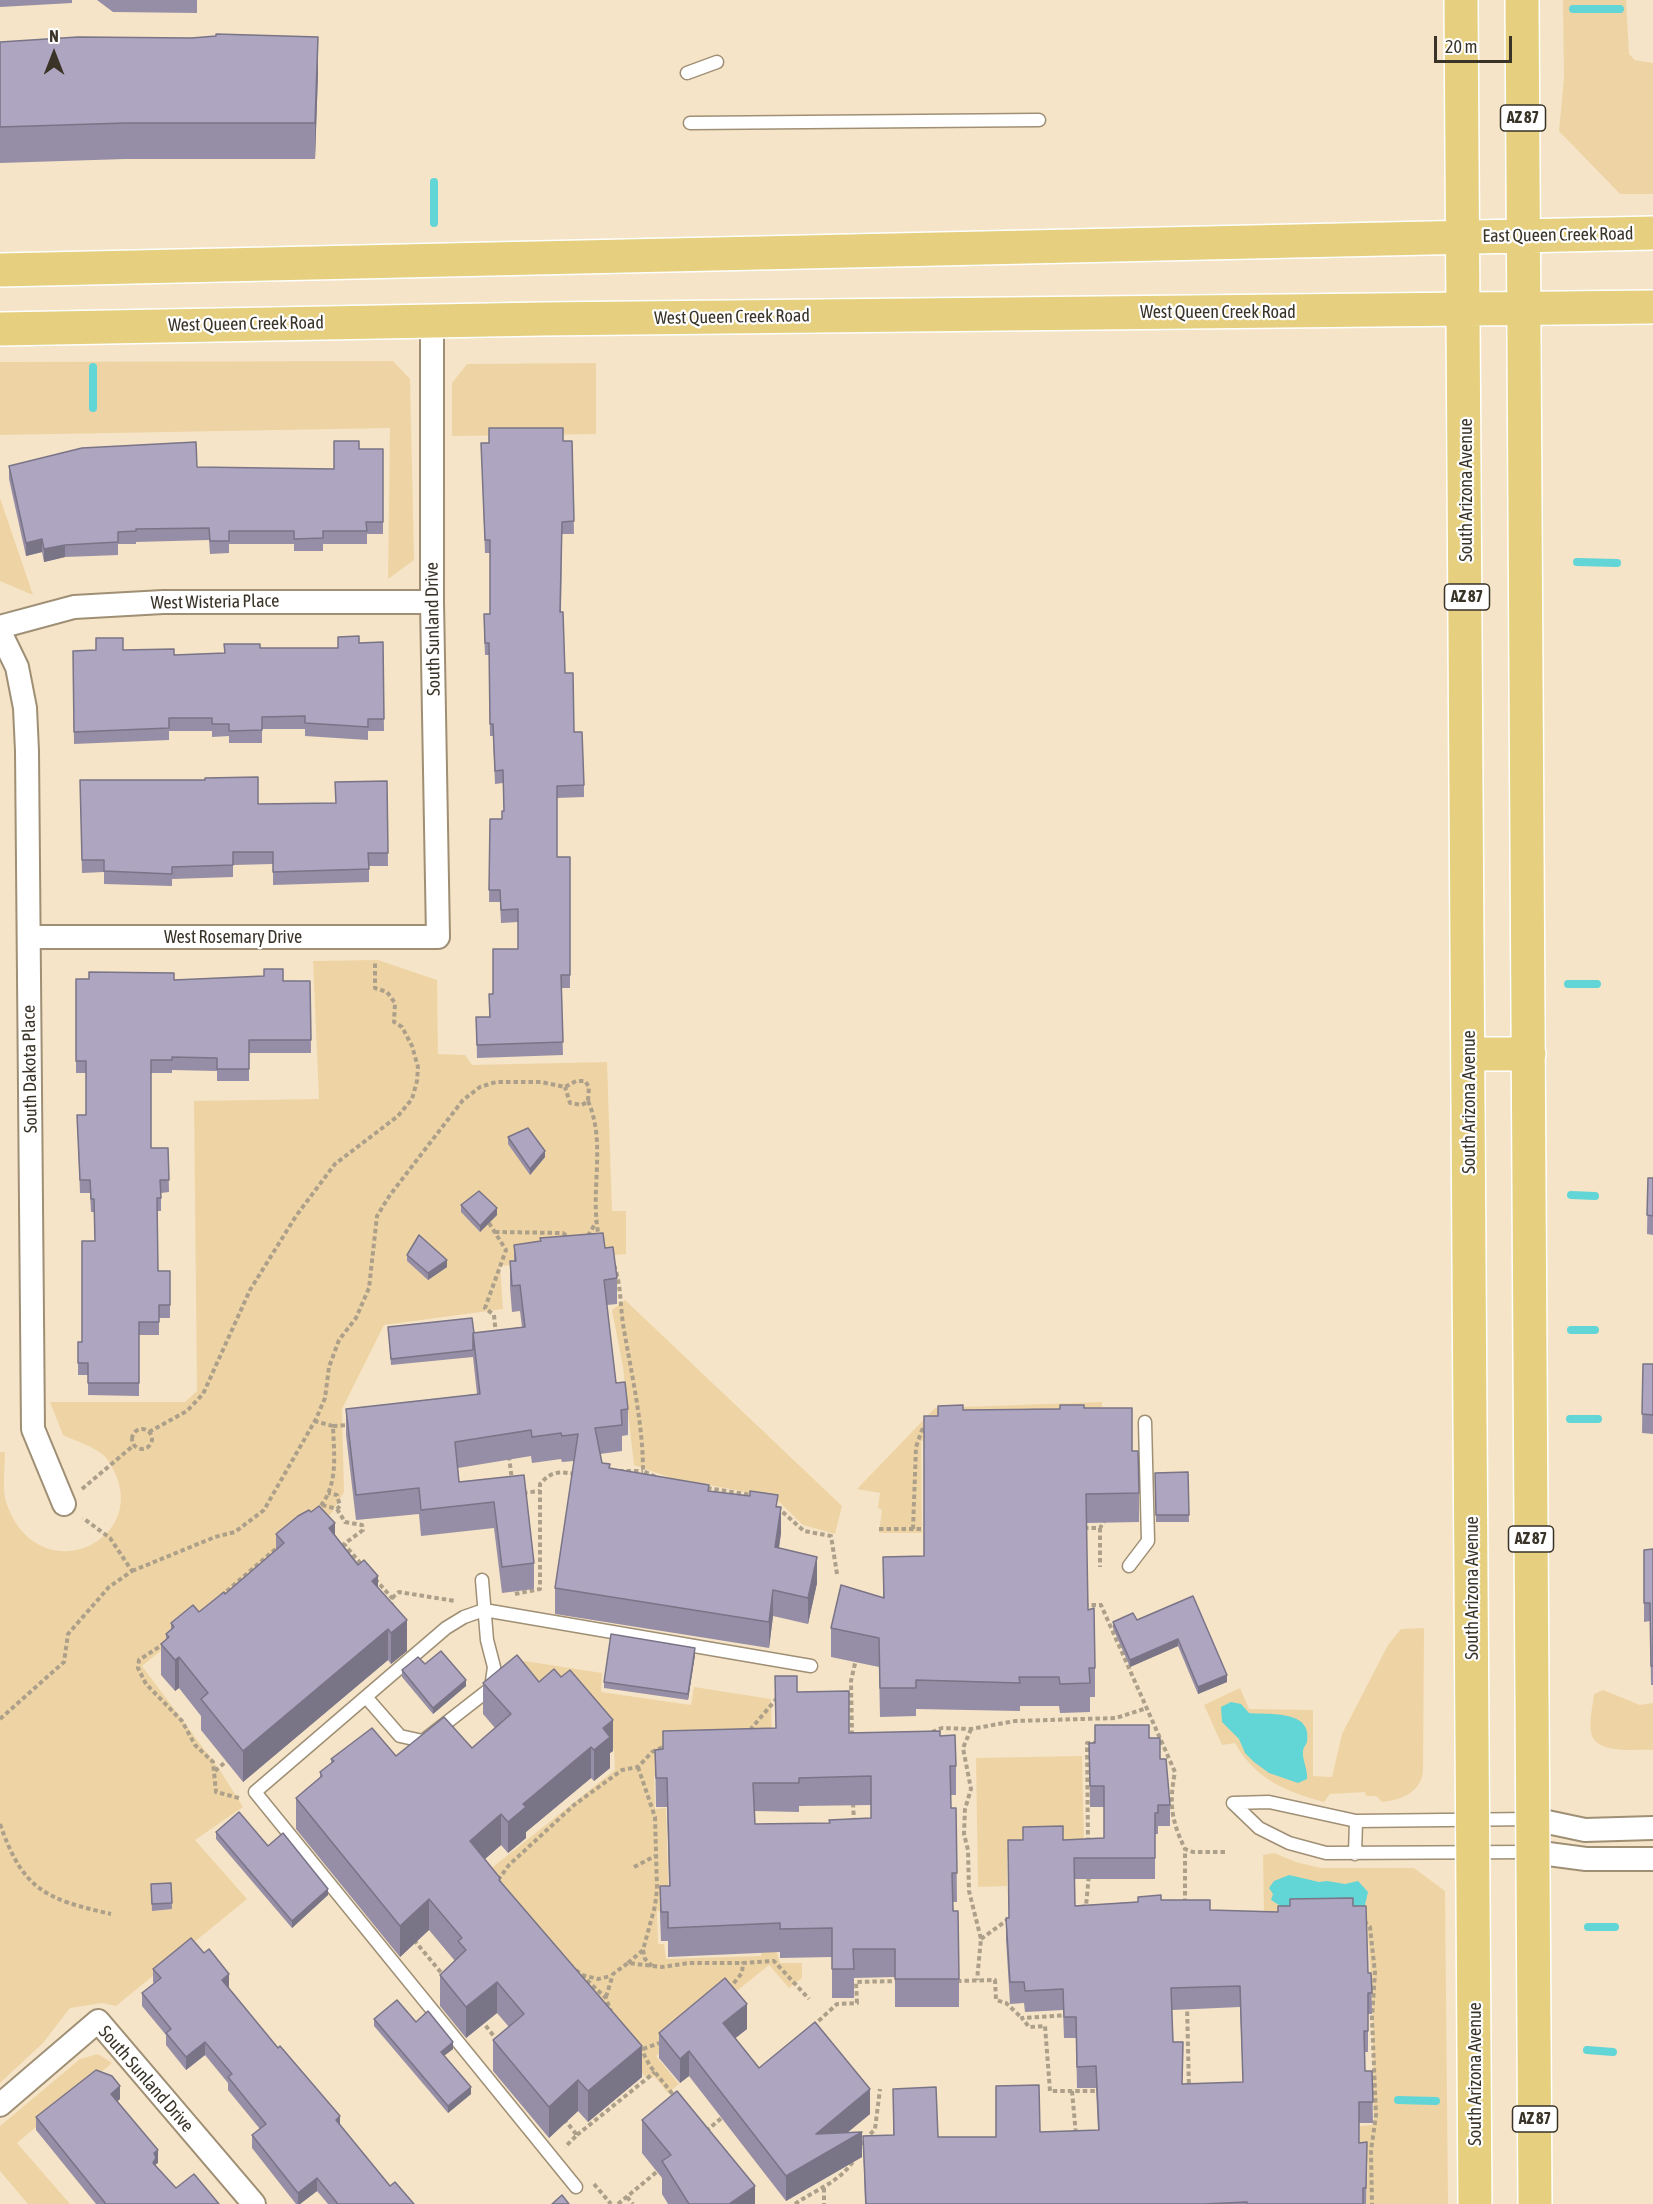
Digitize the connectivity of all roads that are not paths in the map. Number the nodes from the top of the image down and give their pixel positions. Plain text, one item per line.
1 (1461, 0) edge
2 (1522, 0) edge
3 (717, 62) dead end
4 (687, 73) dead end
5 (1040, 120) dead end
6 (690, 123) dead end
7 (1653, 233) edge
8 (1524, 235) junction
9 (1464, 237) junction
10 (0, 270) edge
11 (1653, 307) edge
12 (1525, 309) junction
13 (1465, 310) junction
14 (432, 321) junction
15 (0, 329) edge
16 (432, 602) junction
17 (0, 629) edge
18 (29, 937) junction
19 (438, 937) joint
20 (1469, 1054) junction
21 (1529, 1054) junction
22 (1145, 1422) dead end
23 (64, 1504) road end
24 (1129, 1566) dead end
25 (482, 1580) dead end
26 (484, 1607) junction
27 (811, 1666) dead end
28 (366, 1698) junction
29 (1533, 1819) junction
30 (1473, 1820) junction
31 (1356, 1821) junction
32 (1653, 1828) edge
33 (1533, 1852) junction
34 (1474, 1853) junction
35 (1355, 1854) junction
36 (1653, 1860) edge
37 (0, 2105) edge
38 (576, 2187) dead end
39 (254, 2204) edge
40 (1475, 2204) edge
41 (1535, 2204) edge

1 - 9 main road, South Arizona Avenue / AZ 87
2 - 8 main road, AZ 87
3 - 4 lane
5 - 6 lane
7 - 8 main road, East Queen Creek Road
8 - 9 main road, East Queen Creek Road
8 - 12 main road, AZ 87
9 - 10 main road
9 - 13 main road, South Arizona Avenue / AZ 87
11 - 12 main road
12 - 13 main road
12 - 21 main road, AZ 87
13 - 14 main road, West Queen Creek Road
13 - 20 main road, South Arizona Avenue / AZ 87
14 - 15 main road, West Queen Creek Road
14 - 16 street, South Sunland Drive
16 - 17 street, West Wisteria Place
16 - 19 street, South Sunland Drive
17 - 18 street, South Dakota Place
18 - 19 street, West Rosemary Drive
18 - 23 street, South Dakota Place
20 - 21 main road
20 - 30 main road, South Arizona Avenue / AZ 87
21 - 29 main road, AZ 87
22 - 24 lane
25 - 26 lane
26 - 27 lane
26 - 28 lane
26 - 28 lane
28 - 38 lane
29 - 30 lane
29 - 32 street
29 - 33 main road, AZ 87
30 - 31 lane
30 - 34 main road, South Arizona Avenue / AZ 87
31 - 35 lane
31 - 35 lane
33 - 34 lane
33 - 36 street
33 - 41 main road, AZ 87
34 - 35 lane
34 - 40 main road, South Arizona Avenue / AZ 87
37 - 39 street, South Sunland Drive

